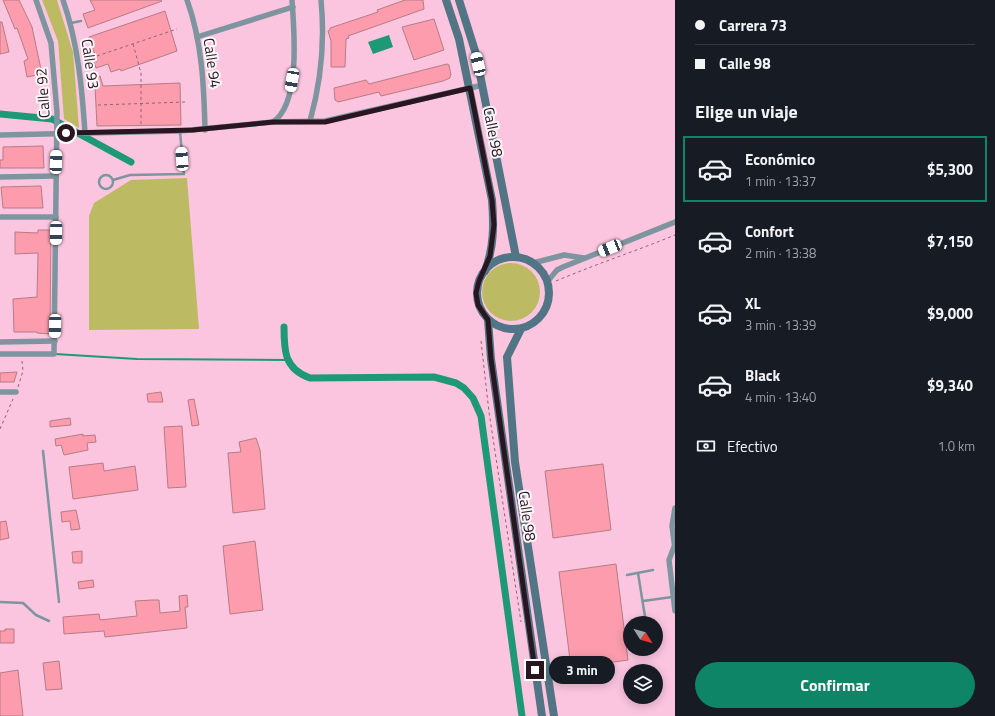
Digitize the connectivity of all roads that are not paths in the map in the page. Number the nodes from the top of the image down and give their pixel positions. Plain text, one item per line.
1 (36, 0) edge
2 (63, 0) edge
3 (187, 0) edge
4 (292, 0) edge
5 (321, 0) edge
6 (446, 0) edge
7 (459, 0) edge
8 (293, 7) junction
9 (81, 21) dead end
10 (71, 23) junction
11 (197, 37) junction
12 (483, 86) junction
13 (470, 88) junction
14 (310, 121) junction
15 (273, 122) junction
16 (205, 130) junction
17 (58, 131) junction
18 (180, 131) junction
19 (84, 133) junction
20 (0, 135) edge
21 (56, 176) junction
22 (0, 177) edge
23 (113, 180) junction
24 (0, 217) edge
25 (56, 217) junction
26 (675, 222) edge
27 (516, 257) junction
28 (584, 258) junction
29 (533, 263) junction
30 (484, 271) junction
31 (547, 282) junction
32 (488, 320) junction
33 (521, 329) junction
34 (0, 342) edge
35 (55, 342) junction
36 (0, 354) edge
37 (0, 392) edge
38 (16, 392) dead end
39 (44, 451) dead end
40 (675, 508) edge
41 (674, 548) edge
42 (653, 570) dead end
43 (638, 573) junction
44 (627, 575) dead end
45 (673, 597) junction
46 (643, 601) junction
47 (0, 602) edge
48 (59, 602) dead end
49 (675, 611) edge
50 (645, 616) edge
51 (49, 621) dead end
52 (542, 716) edge
53 (554, 716) edge

1 - 17 street, Calle 92
2 - 10 street, Calle 93
3 - 11 street, Calle 94
4 - 8 street
5 - 14 street
6 - 13 street, Calle 98
7 - 12 street, Calle 98
8 - 11 street
8 - 15 street
9 - 10 lane
10 - 19 street, Calle 93
11 - 16 street, Calle 94
12 - 13 street
12 - 27 street, Calle 98
13 - 14 street
13 - 30 street, Calle 98
14 - 15 street
15 - 16 street
16 - 18 street
17 - 19 street
17 - 20 street
17 - 21 street, Calle 92
18 - 19 street
18 - 23 lane
21 - 22 street
21 - 25 street, Calle 92
23 - 23 lane
24 - 25 street
25 - 35 street, Calle 92
26 - 28 street
27 - 29 street
27 - 30 street
28 - 29 street
28 - 31 street
29 - 31 street
30 - 32 street
31 - 33 street
32 - 33 street
32 - 52 street, Calle 98
33 - 53 street, Calle 98
34 - 35 street
35 - 36 street, Calle 92
37 - 38 street
39 - 48 lane
40 - 41 street
41 - 45 street
42 - 43 lane
43 - 44 lane
43 - 46 lane
45 - 46 lane
45 - 49 street
46 - 50 lane
47 - 51 lane

